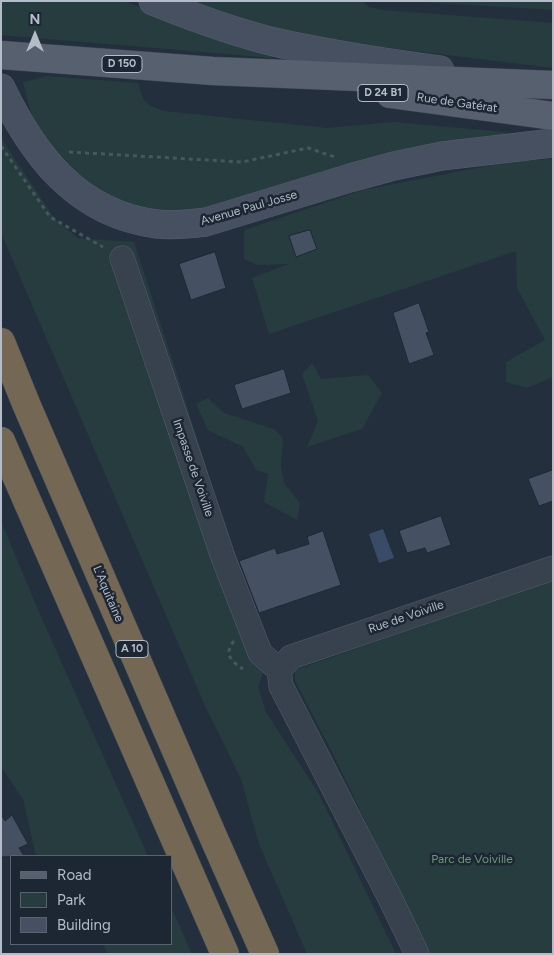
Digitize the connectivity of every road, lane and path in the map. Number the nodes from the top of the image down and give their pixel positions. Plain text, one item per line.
1 (153, 1) edge
2 (1, 55) edge
3 (213, 70) junction
4 (551, 85) edge
5 (1, 88) edge
6 (553, 116) edge
7 (553, 143) edge
8 (1, 146) edge
9 (67, 152) dead end
10 (350, 178) junction
11 (122, 258) joint
12 (1, 342) edge
13 (1, 441) edge
14 (553, 568) edge
15 (280, 678) junction
16 (225, 954) edge
17 (266, 954) edge
18 (417, 954) edge

1 - 4 main road
2 - 3 main road, Rue de Gatérat / D 150
3 - 4 main road, Rue de Gatérat / D 150
3 - 6 main road, Rue de Gatérat / D 24 B1
5 - 10 main road, Avenue Paul Josse
7 - 10 main road, Avenue Paul Josse
8 - 11 path
9 - 10 path
11 - 15 street, Impasse de Voiville
12 - 17 highway, L'Aquitaine / A 10
13 - 16 highway, A 10
14 - 15 street, Rue de Voiville
15 - 18 street, Impasse de Voiville

